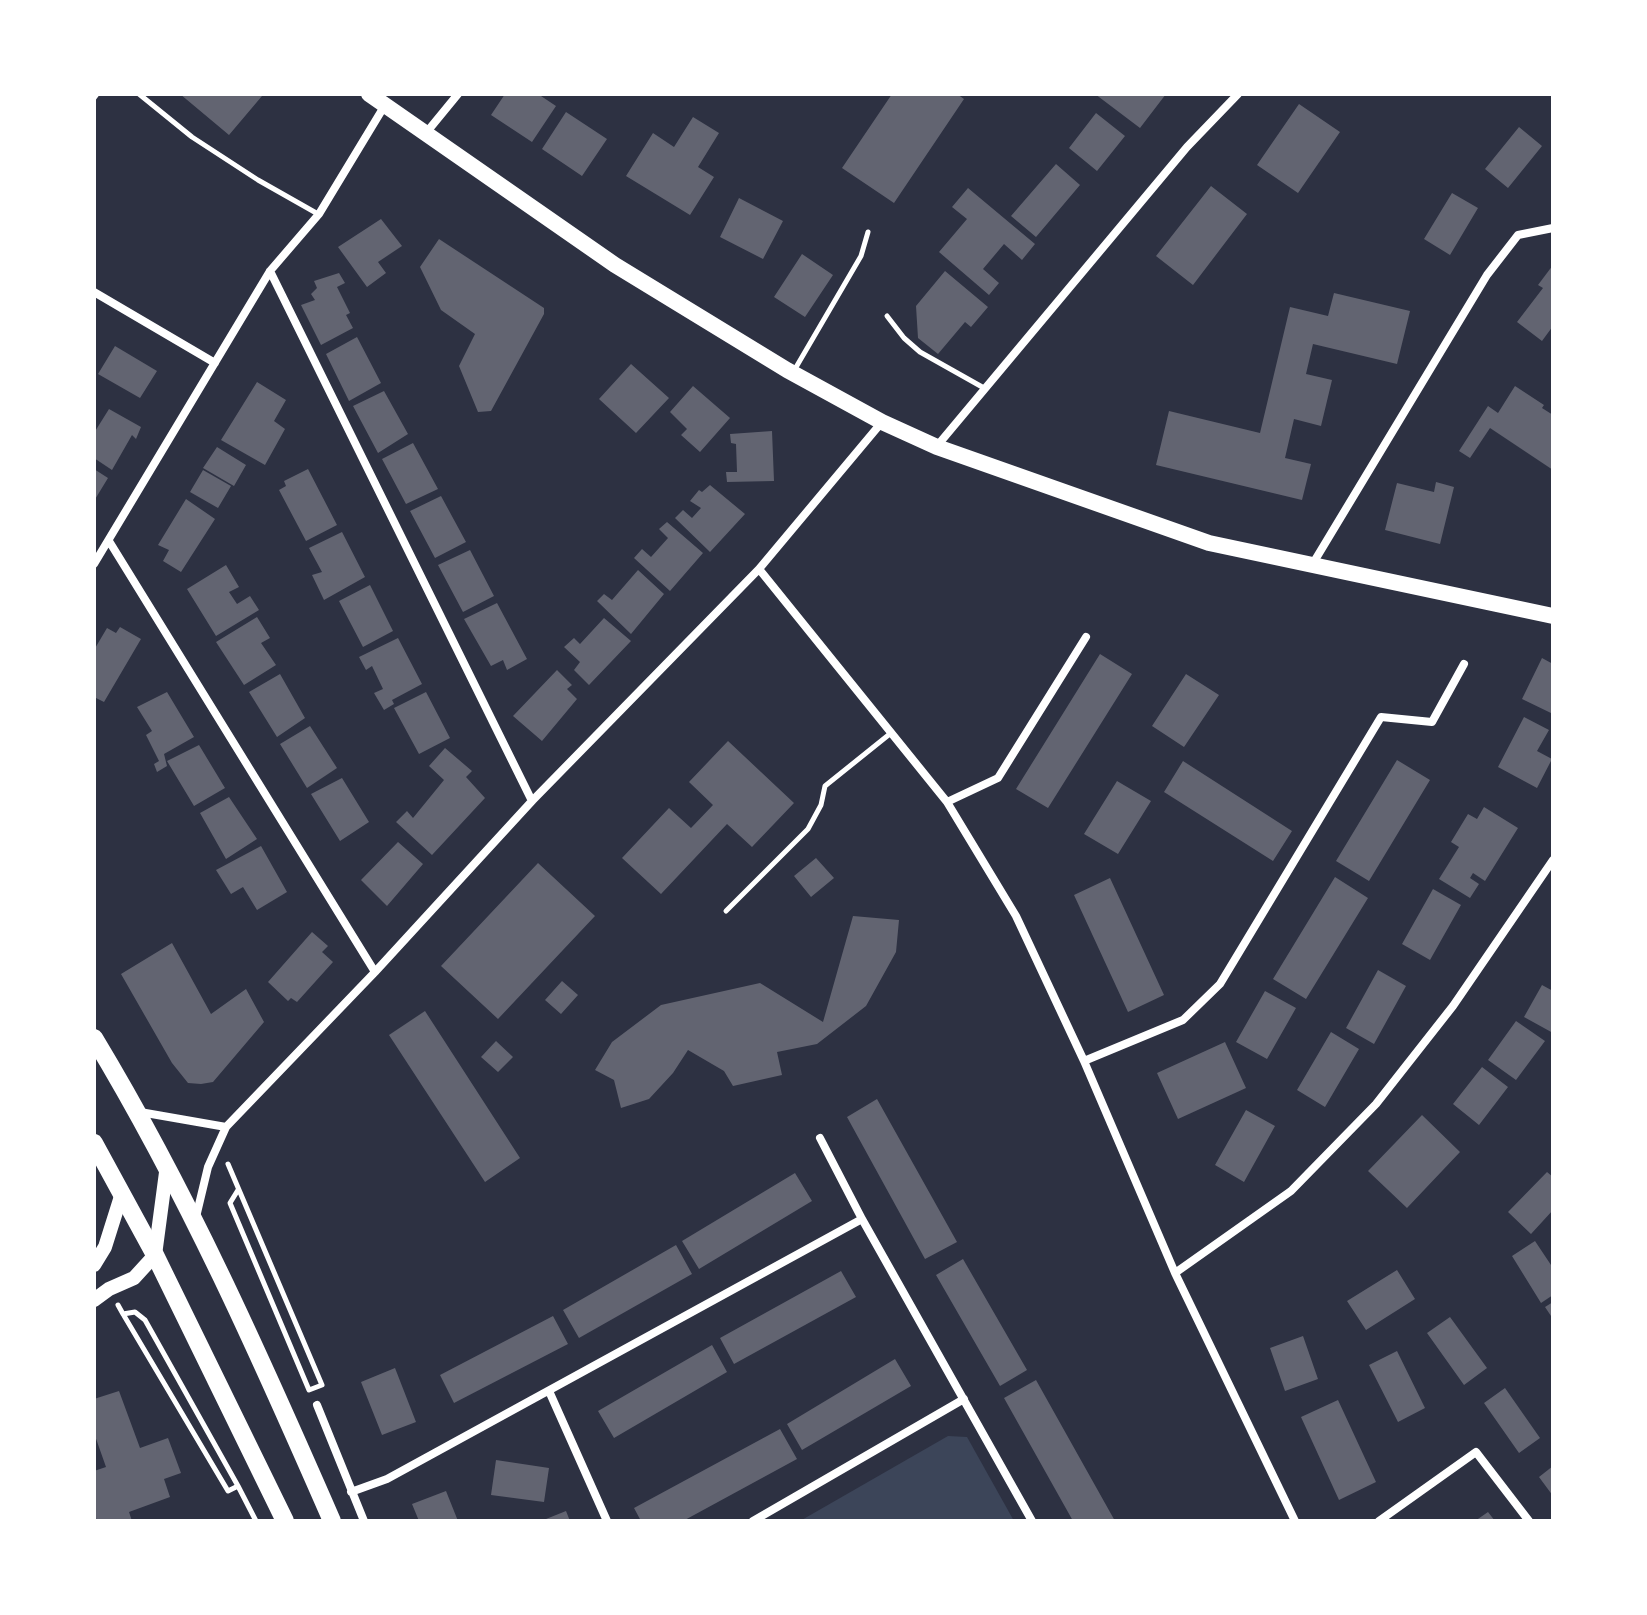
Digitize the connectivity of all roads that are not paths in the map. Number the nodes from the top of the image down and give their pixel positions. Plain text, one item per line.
1 (139, 94) edge
2 (369, 94) edge
3 (458, 94) edge
4 (1238, 94) edge
5 (385, 105) junction
6 (426, 134) junction
7 (319, 214) junction
8 (1553, 228) edge
9 (868, 232) dead end
10 (270, 271) junction
11 (94, 292) edge
12 (887, 316) dead end
13 (215, 363) junction
14 (792, 373) junction
15 (985, 388) junction
16 (882, 422) junction
17 (937, 447) junction
18 (109, 541) junction
19 (94, 564) edge
20 (1312, 565) junction
21 (759, 569) junction
22 (1553, 616) edge
23 (1086, 637) dead end
24 (1464, 664) dead end
25 (891, 733) junction
26 (532, 801) junction
27 (947, 802) junction
28 (1553, 860) edge
29 (726, 911) dead end
30 (375, 972) junction
31 (94, 1038) edge
32 (1084, 1061) junction
33 (138, 1112) junction
34 (226, 1127) junction
35 (820, 1138) dead end
36 (94, 1143) edge
37 (167, 1165) junction
38 (122, 1193) junction
39 (862, 1219) junction
40 (195, 1220) junction
41 (155, 1255) junction
42 (94, 1265) edge
43 (1175, 1273) junction
44 (94, 1300) edge
45 (549, 1391) junction
46 (964, 1399) junction
47 (317, 1405) dead end
48 (351, 1492) junction
49 (285, 1521) edge
50 (332, 1521) edge
51 (364, 1521) edge
52 (607, 1521) edge
53 (753, 1521) edge
54 (1032, 1521) edge
55 (1295, 1521) edge
56 (1379, 1521) edge
57 (1529, 1521) edge

1 - 7 lane
2 - 5 main road
3 - 6 street
4 - 15 street
5 - 6 main road
5 - 7 street
6 - 14 main road
7 - 10 street
8 - 20 street
9 - 14 lane
10 - 13 street
10 - 26 street
11 - 13 street
12 - 15 lane
13 - 18 street
14 - 16 main road
15 - 17 street
16 - 17 main road
16 - 21 street
17 - 20 main road
18 - 19 street
18 - 30 street
20 - 22 main road
21 - 25 street
21 - 26 street
23 - 27 street
24 - 32 street
25 - 27 street
25 - 29 lane
26 - 30 street
27 - 32 street
28 - 43 street
30 - 34 street
31 - 33 highway
32 - 43 street
33 - 34 street
33 - 37 highway
34 - 40 street
35 - 39 street
36 - 38 highway
37 - 40 highway
37 - 41 street
38 - 41 highway
38 - 42 street
39 - 45 street
39 - 46 street
40 - 50 highway
41 - 44 street
41 - 49 highway
43 - 55 street
45 - 48 street
45 - 52 street
46 - 53 street
46 - 54 street
47 - 48 street
48 - 51 street
56 - 57 street

